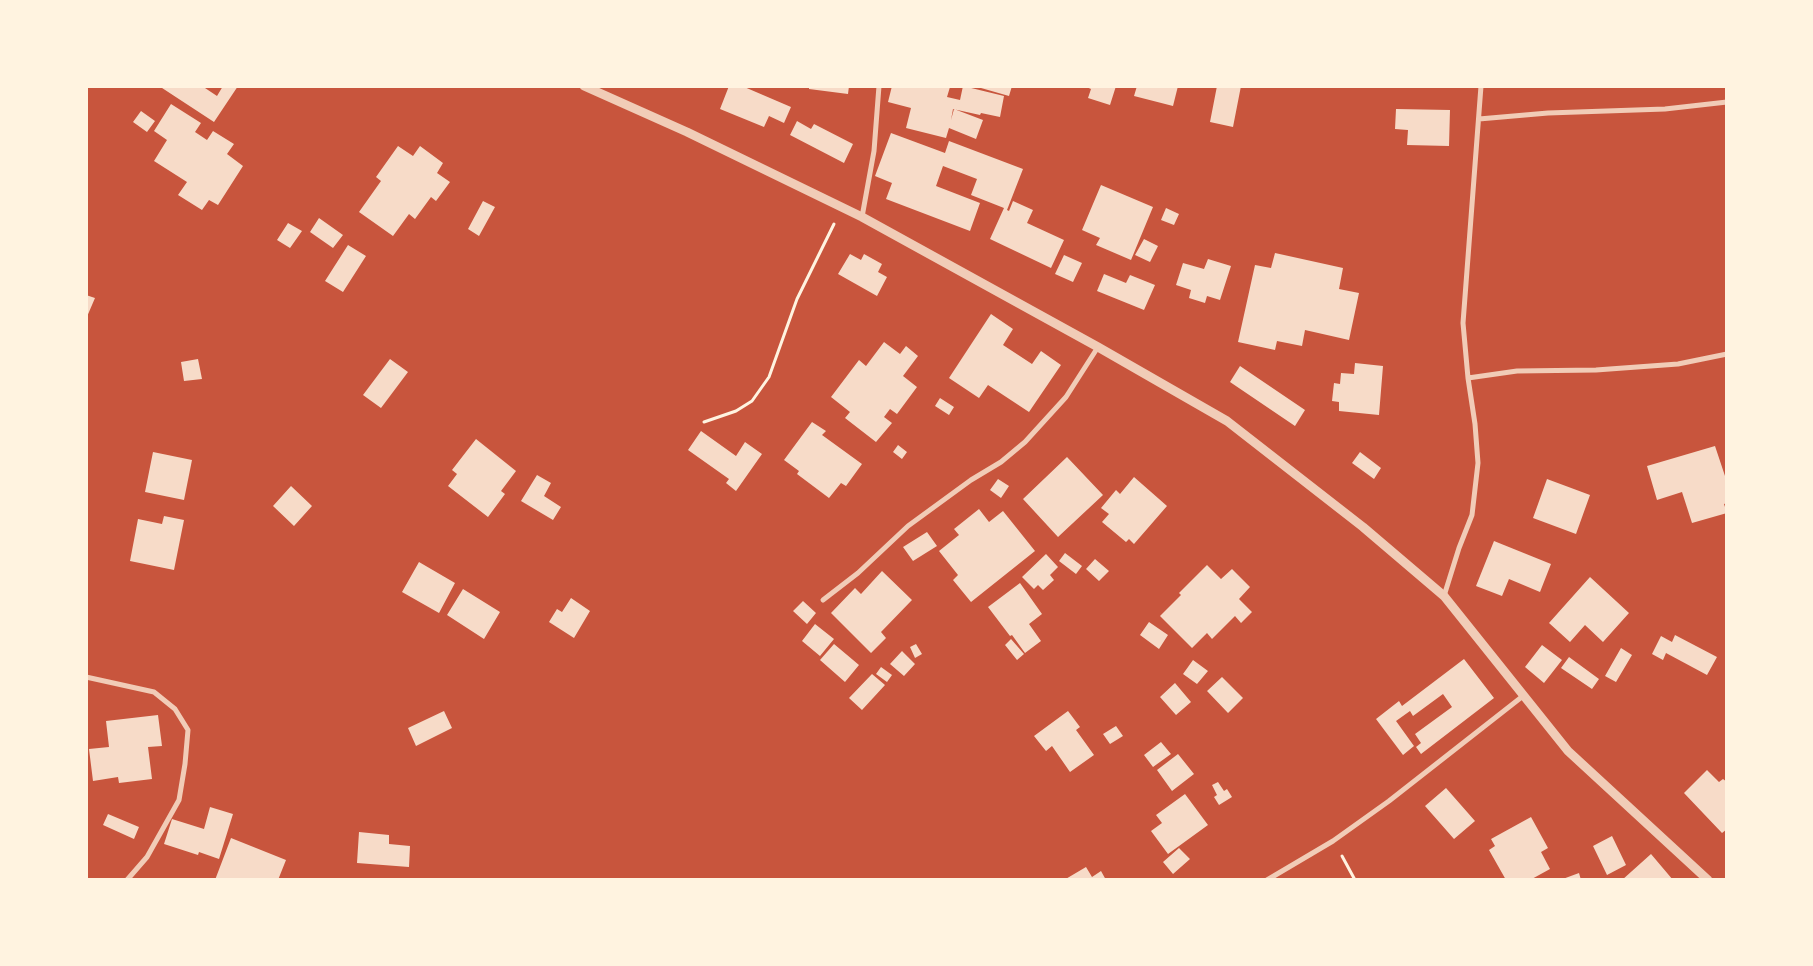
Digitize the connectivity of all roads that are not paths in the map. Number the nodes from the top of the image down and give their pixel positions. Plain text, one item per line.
1 (879, 86) edge
2 (1481, 86) edge
3 (586, 87) edge
4 (1727, 102) edge
5 (1479, 119) junction
6 (862, 217) junction
7 (1098, 346) junction
8 (1727, 354) edge
9 (1468, 378) junction
10 (1444, 596) junction
11 (823, 600) dead end
12 (86, 677) edge
13 (1523, 696) junction
14 (127, 880) edge
15 (1268, 880) edge
16 (1708, 880) edge

1 - 6 street
2 - 5 street
3 - 6 street
4 - 5 street
5 - 9 street
6 - 7 street
7 - 10 street
7 - 11 street
8 - 9 street
9 - 10 street
10 - 13 street
12 - 14 street
13 - 15 street
13 - 16 street

